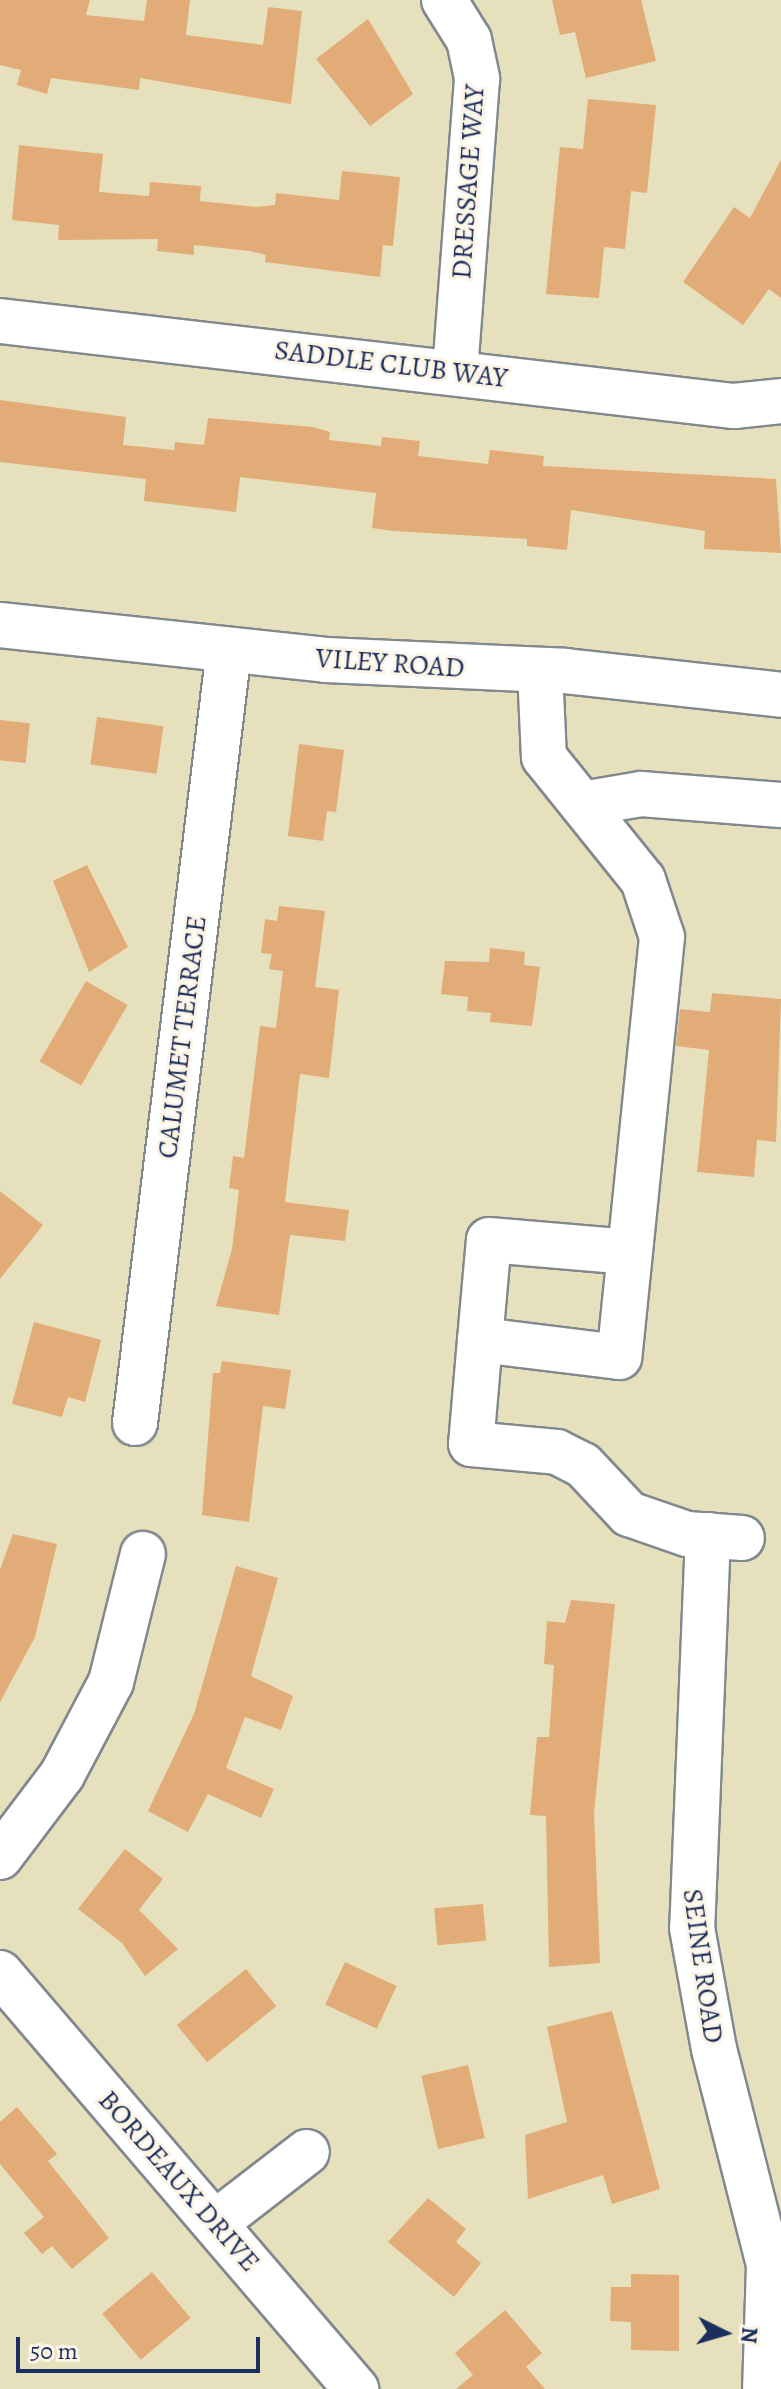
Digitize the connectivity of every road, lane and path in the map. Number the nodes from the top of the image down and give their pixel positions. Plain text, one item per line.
1 (444, 0) edge
2 (0, 321) edge
3 (455, 372) junction
4 (781, 401) edge
5 (0, 625) edge
6 (229, 650) junction
7 (540, 670) junction
8 (781, 695) edge
9 (582, 804) junction
10 (781, 805) edge
11 (629, 1252) junction
12 (480, 1340) junction
13 (135, 1423) dead end
14 (143, 1554) dead end
15 (0, 1857) edge
16 (0, 1973) edge
17 (307, 2152) dead end
18 (215, 2223) junction
19 (356, 2389) edge
20 (765, 2389) edge

1 - 3 street, DRESSAGE WAY
2 - 3 street, SADDLE CLUB WAY
3 - 4 street, SADDLE CLUB WAY
5 - 6 street, VILEY ROAD
6 - 7 street, VILEY ROAD
6 - 13 street, CALUMET TERRACE
7 - 8 street, VILEY ROAD
7 - 9 street
9 - 10 street
9 - 11 street
11 - 12 street
11 - 12 street
12 - 20 street, SEINE ROAD
14 - 15 street
16 - 18 street, BORDEAUX DRIVE
17 - 18 street
18 - 19 street, BORDEAUX DRIVE

